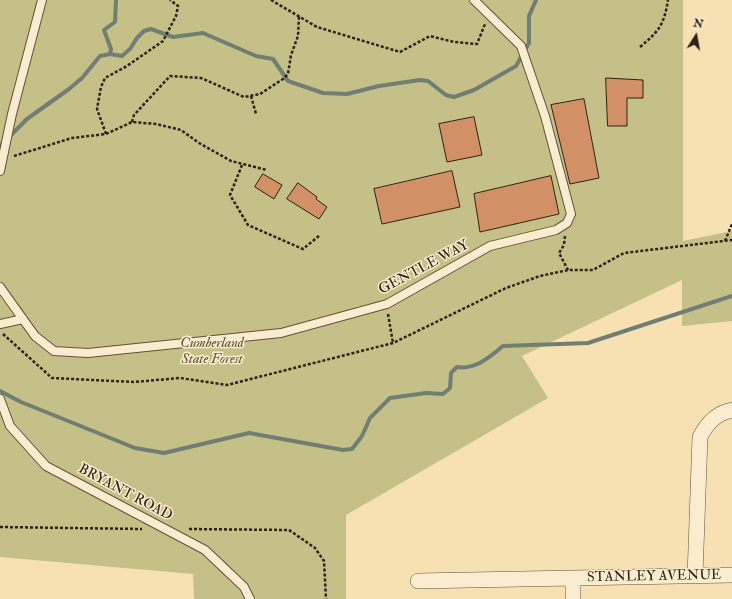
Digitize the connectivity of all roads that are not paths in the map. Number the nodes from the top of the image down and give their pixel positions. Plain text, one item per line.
1 (42, 0) edge
2 (474, 0) edge
3 (0, 171) edge
4 (0, 286) edge
5 (23, 319) junction
6 (0, 324) edge
7 (0, 399) edge
8 (732, 410) edge
9 (695, 576) junction
10 (732, 576) edge
11 (573, 578) junction
12 (418, 581) dead end
13 (250, 599) edge
14 (573, 599) edge

1 - 3 lane
2 - 5 lane, GENTLE WAY
4 - 5 lane, GENTLE WAY
5 - 6 lane
7 - 13 lane, BRYANT ROAD
8 - 9 street
9 - 10 street, STANLEY AVENUE
9 - 11 street, STANLEY AVENUE
11 - 12 street
11 - 14 street, STANLEY AVENUE

